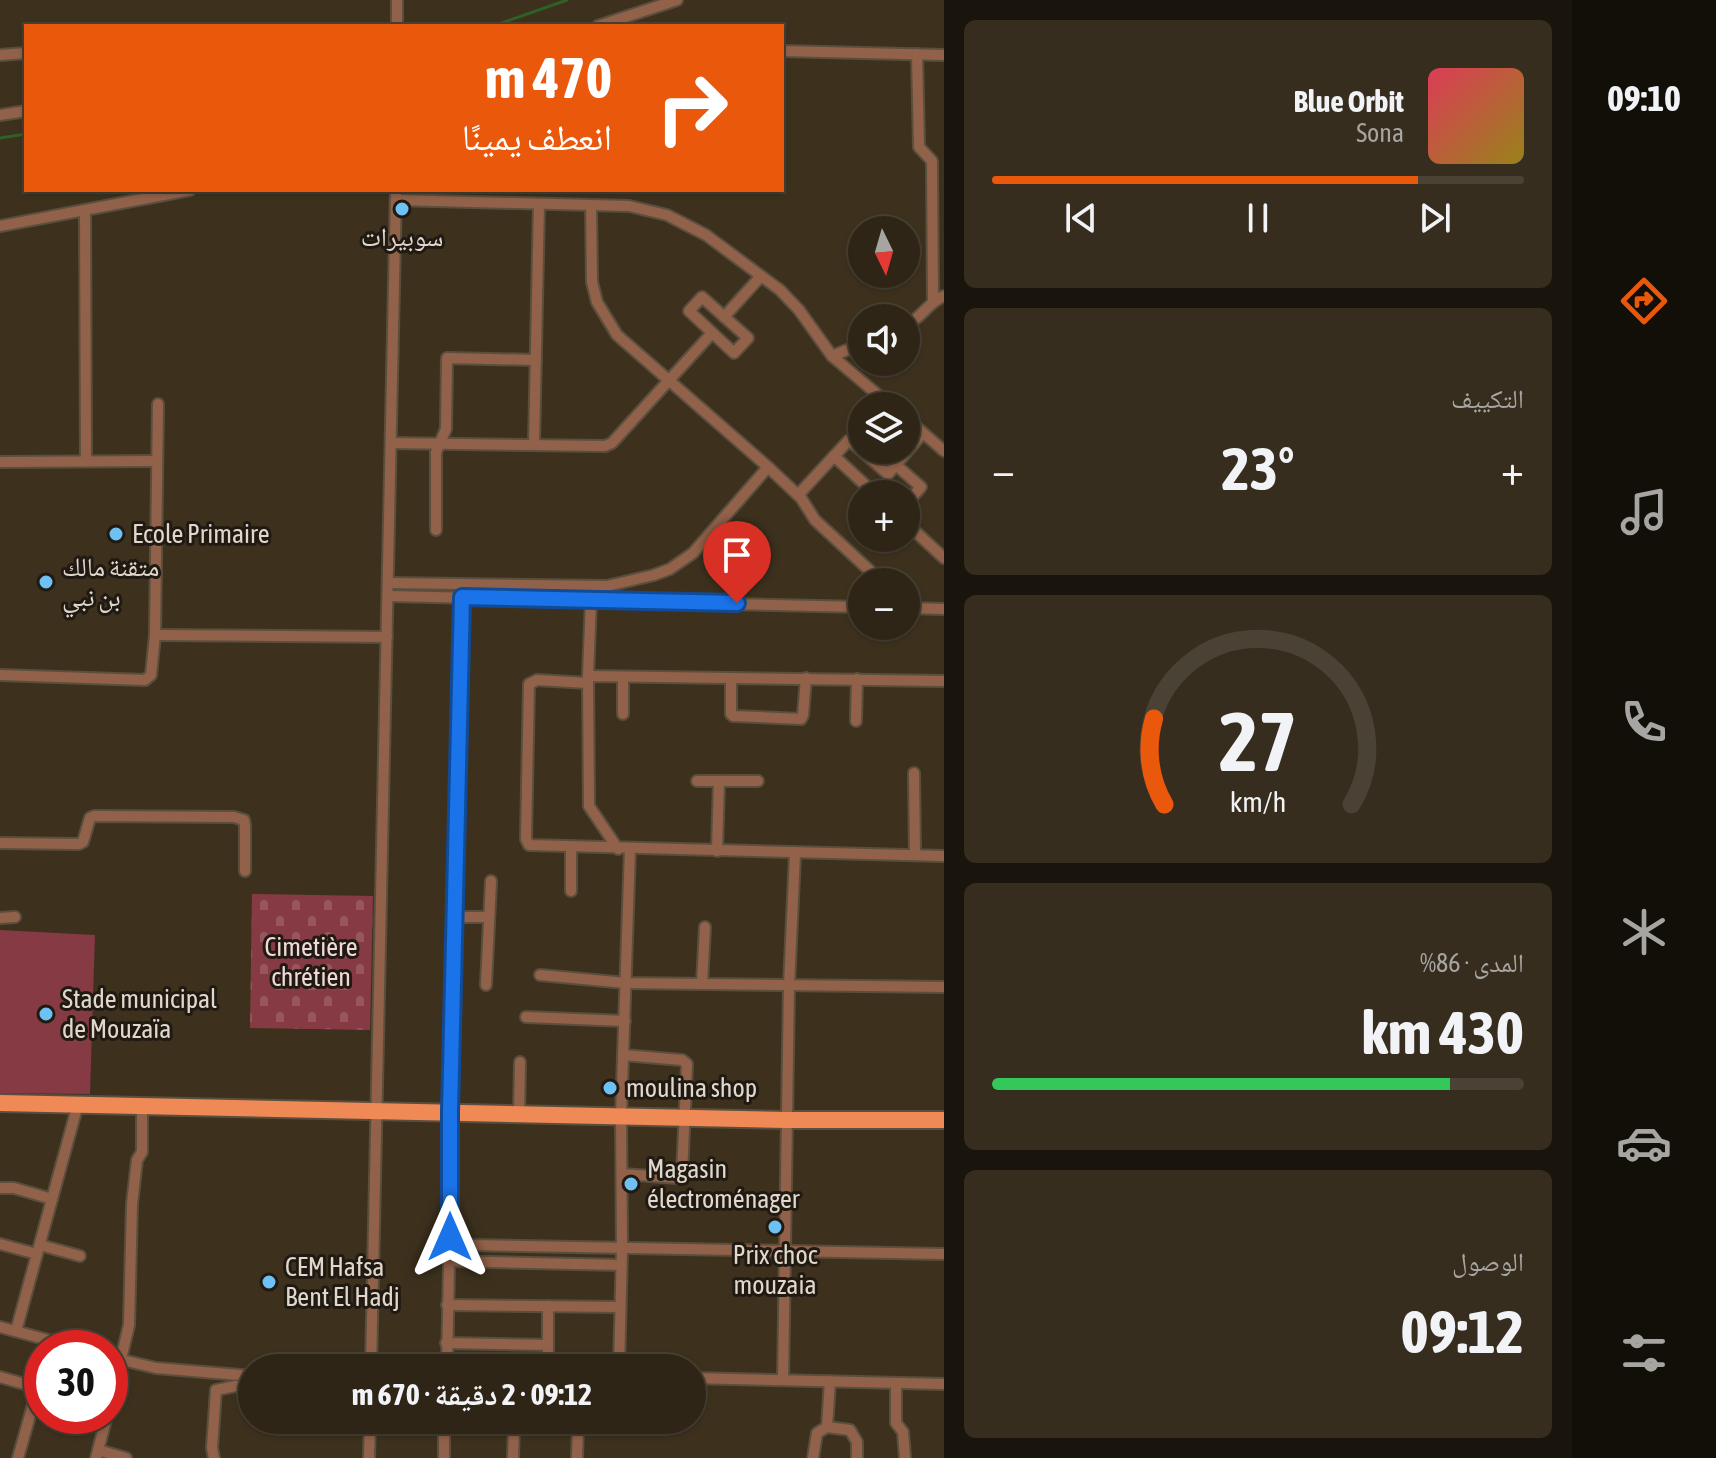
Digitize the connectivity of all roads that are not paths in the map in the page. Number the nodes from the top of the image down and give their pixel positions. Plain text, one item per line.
1 (397, 0) edge
2 (677, 0) edge
3 (397, 24) edge
4 (604, 24) edge
5 (784, 51) edge
6 (24, 53) edge
7 (917, 54) junction
8 (0, 55) edge
9 (944, 55) edge
10 (24, 111) edge
11 (0, 115) edge
12 (180, 192) edge
13 (396, 195) edge
14 (539, 204) junction
15 (591, 205) junction
16 (85, 210) junction
17 (0, 226) edge
18 (761, 276) junction
19 (939, 298) edge
20 (920, 316) edge
21 (724, 317) junction
22 (712, 333) junction
23 (848, 350) edge
24 (832, 356) junction
25 (536, 360) junction
26 (669, 379) junction
27 (874, 392) edge
28 (158, 404) dead end
29 (920, 430) edge
30 (923, 433) junction
31 (391, 443) junction
32 (438, 443) junction
33 (534, 445) junction
34 (944, 451) edge
35 (834, 456) junction
36 (86, 461) junction
37 (157, 461) junction
38 (0, 462) edge
39 (896, 465) junction
40 (768, 467) junction
41 (860, 480) edge
42 (913, 480) edge
43 (798, 495) junction
44 (436, 530) dead end
45 (920, 536) edge
46 (944, 558) edge
47 (867, 568) edge
48 (388, 583) junction
49 (388, 596) junction
50 (462, 597) junction
51 (591, 600) junction
52 (848, 607) edge
53 (920, 608) edge
54 (944, 609) edge
55 (155, 635) junction
56 (387, 637) junction
57 (0, 675) edge
58 (623, 677) junction
59 (731, 678) junction
60 (806, 678) junction
61 (857, 679) junction
62 (588, 680) junction
63 (944, 681) edge
64 (623, 714) dead end
65 (856, 721) dead end
66 (914, 773) dead end
67 (697, 781) dead end
68 (719, 781) junction
69 (758, 781) dead end
70 (0, 843) edge
71 (571, 847) junction
72 (618, 849) junction
73 (630, 849) junction
74 (717, 851) junction
75 (795, 854) junction
76 (915, 855) junction
77 (944, 856) edge
78 (245, 871) dead end
79 (491, 881) dead end
80 (571, 891) dead end
81 (15, 917) dead end
82 (455, 917) junction
83 (489, 917) junction
84 (0, 918) edge
85 (705, 927) dead end
86 (540, 975) dead end
87 (626, 983) junction
88 (702, 984) junction
89 (486, 985) dead end
90 (789, 986) junction
91 (944, 987) edge
92 (526, 1017) dead end
93 (625, 1021) junction
94 (623, 1055) junction
95 (520, 1062) dead end
96 (0, 1103) edge
97 (78, 1104) junction
98 (142, 1105) junction
99 (377, 1110) junction
100 (450, 1112) junction
101 (519, 1114) junction
102 (621, 1116) junction
103 (684, 1118) junction
104 (786, 1120) junction
105 (944, 1120) edge
106 (622, 1174) junction
107 (0, 1188) edge
108 (52, 1199) junction
109 (0, 1244) edge
110 (469, 1245) dead end
111 (38, 1249) junction
112 (622, 1249) junction
113 (785, 1252) junction
114 (944, 1254) edge
115 (80, 1256) dead end
116 (448, 1261) junction
117 (621, 1265) junction
118 (447, 1305) junction
119 (548, 1306) junction
120 (620, 1307) junction
121 (0, 1327) edge
122 (16, 1331) junction
123 (128, 1331) edge
124 (24, 1334) edge
125 (446, 1343) junction
126 (548, 1345) junction
127 (371, 1354) edge
128 (446, 1354) edge
129 (548, 1354) edge
130 (619, 1354) edge
131 (128, 1361) edge
132 (238, 1375) edge
133 (0, 1377) edge
134 (706, 1378) edge
135 (783, 1380) junction
136 (830, 1381) junction
137 (896, 1383) junction
138 (24, 1384) edge
139 (944, 1384) edge
140 (238, 1386) edge
141 (827, 1427) junction
142 (25, 1434) edge
143 (102, 1434) edge
144 (370, 1434) edge
145 (444, 1434) edge
146 (514, 1434) edge
147 (579, 1434) edge
148 (97, 1454) edge
149 (18, 1458) edge
150 (126, 1458) edge
151 (214, 1458) edge
152 (369, 1458) edge
153 (444, 1458) edge
154 (513, 1458) edge
155 (577, 1458) edge
156 (813, 1458) edge
157 (857, 1458) edge
158 (905, 1458) edge

1 - 3 street
2 - 4 street
5 - 7 street
6 - 8 street
7 - 9 street
7 - 19 street
10 - 11 street
12 - 16 street
13 - 14 street
13 - 31 street
14 - 15 street
14 - 25 street
15 - 18 street
15 - 26 street
16 - 17 street
16 - 36 street
18 - 21 street
18 - 24 street
19 - 20 street
21 - 22 street
21 - 22 street
22 - 26 street
23 - 24 street
24 - 27 street
25 - 32 street
25 - 33 street
26 - 33 street
26 - 40 street
28 - 37 street
29 - 30 street
30 - 34 street
30 - 39 street
31 - 32 street
31 - 48 street
32 - 33 street
32 - 44 street
35 - 39 street
35 - 41 street
35 - 43 street
36 - 37 street
36 - 38 street
37 - 55 street
39 - 42 street
40 - 43 street
40 - 48 street
43 - 47 street
45 - 46 street
48 - 49 street
49 - 50 street
49 - 56 street
50 - 51 street
50 - 82 street
51 - 52 street
51 - 62 street
53 - 54 street
55 - 56 street
55 - 57 street
56 - 99 street
58 - 59 street
58 - 62 street
58 - 64 street
59 - 60 street
59 - 60 street
60 - 61 street
61 - 63 street
61 - 65 street
62 - 71 street
62 - 72 street
66 - 76 street
67 - 68 street
68 - 69 street
68 - 74 street
70 - 78 street
71 - 72 street
71 - 80 street
72 - 73 street
73 - 74 street
73 - 87 street
74 - 75 street
75 - 76 street
75 - 90 street
76 - 77 street
79 - 83 street
81 - 84 street
82 - 83 street
82 - 100 street
83 - 89 street
85 - 88 street
86 - 87 street
87 - 88 street
87 - 93 street
88 - 90 street
90 - 91 street
90 - 104 street
92 - 93 street
93 - 94 street
94 - 102 street
94 - 103 street
95 - 101 street
96 - 97 main road
97 - 98 main road
97 - 108 street
98 - 99 main road
98 - 123 street
99 - 100 main road
99 - 127 street
100 - 101 main road
100 - 116 street
101 - 102 main road
102 - 103 main road
102 - 106 street
103 - 104 main road
103 - 106 street
104 - 105 main road
104 - 113 street
106 - 112 street
107 - 108 street
108 - 111 street
109 - 111 street
110 - 112 street
111 - 115 street
111 - 122 street
112 - 113 street
112 - 117 street
113 - 114 street
113 - 135 street
116 - 117 street
116 - 118 street
117 - 120 street
118 - 119 street
118 - 125 street
119 - 120 street
119 - 126 street
120 - 130 street
121 - 122 street
122 - 124 street
125 - 126 street
125 - 128 street
126 - 129 street
131 - 132 street
133 - 138 street
134 - 135 street
135 - 136 street
136 - 137 street
136 - 141 street
137 - 139 street
137 - 158 street
140 - 151 street
141 - 156 street
141 - 157 street
142 - 149 street
143 - 148 street
144 - 152 street
145 - 153 street
146 - 154 street
147 - 155 street
148 - 150 street

